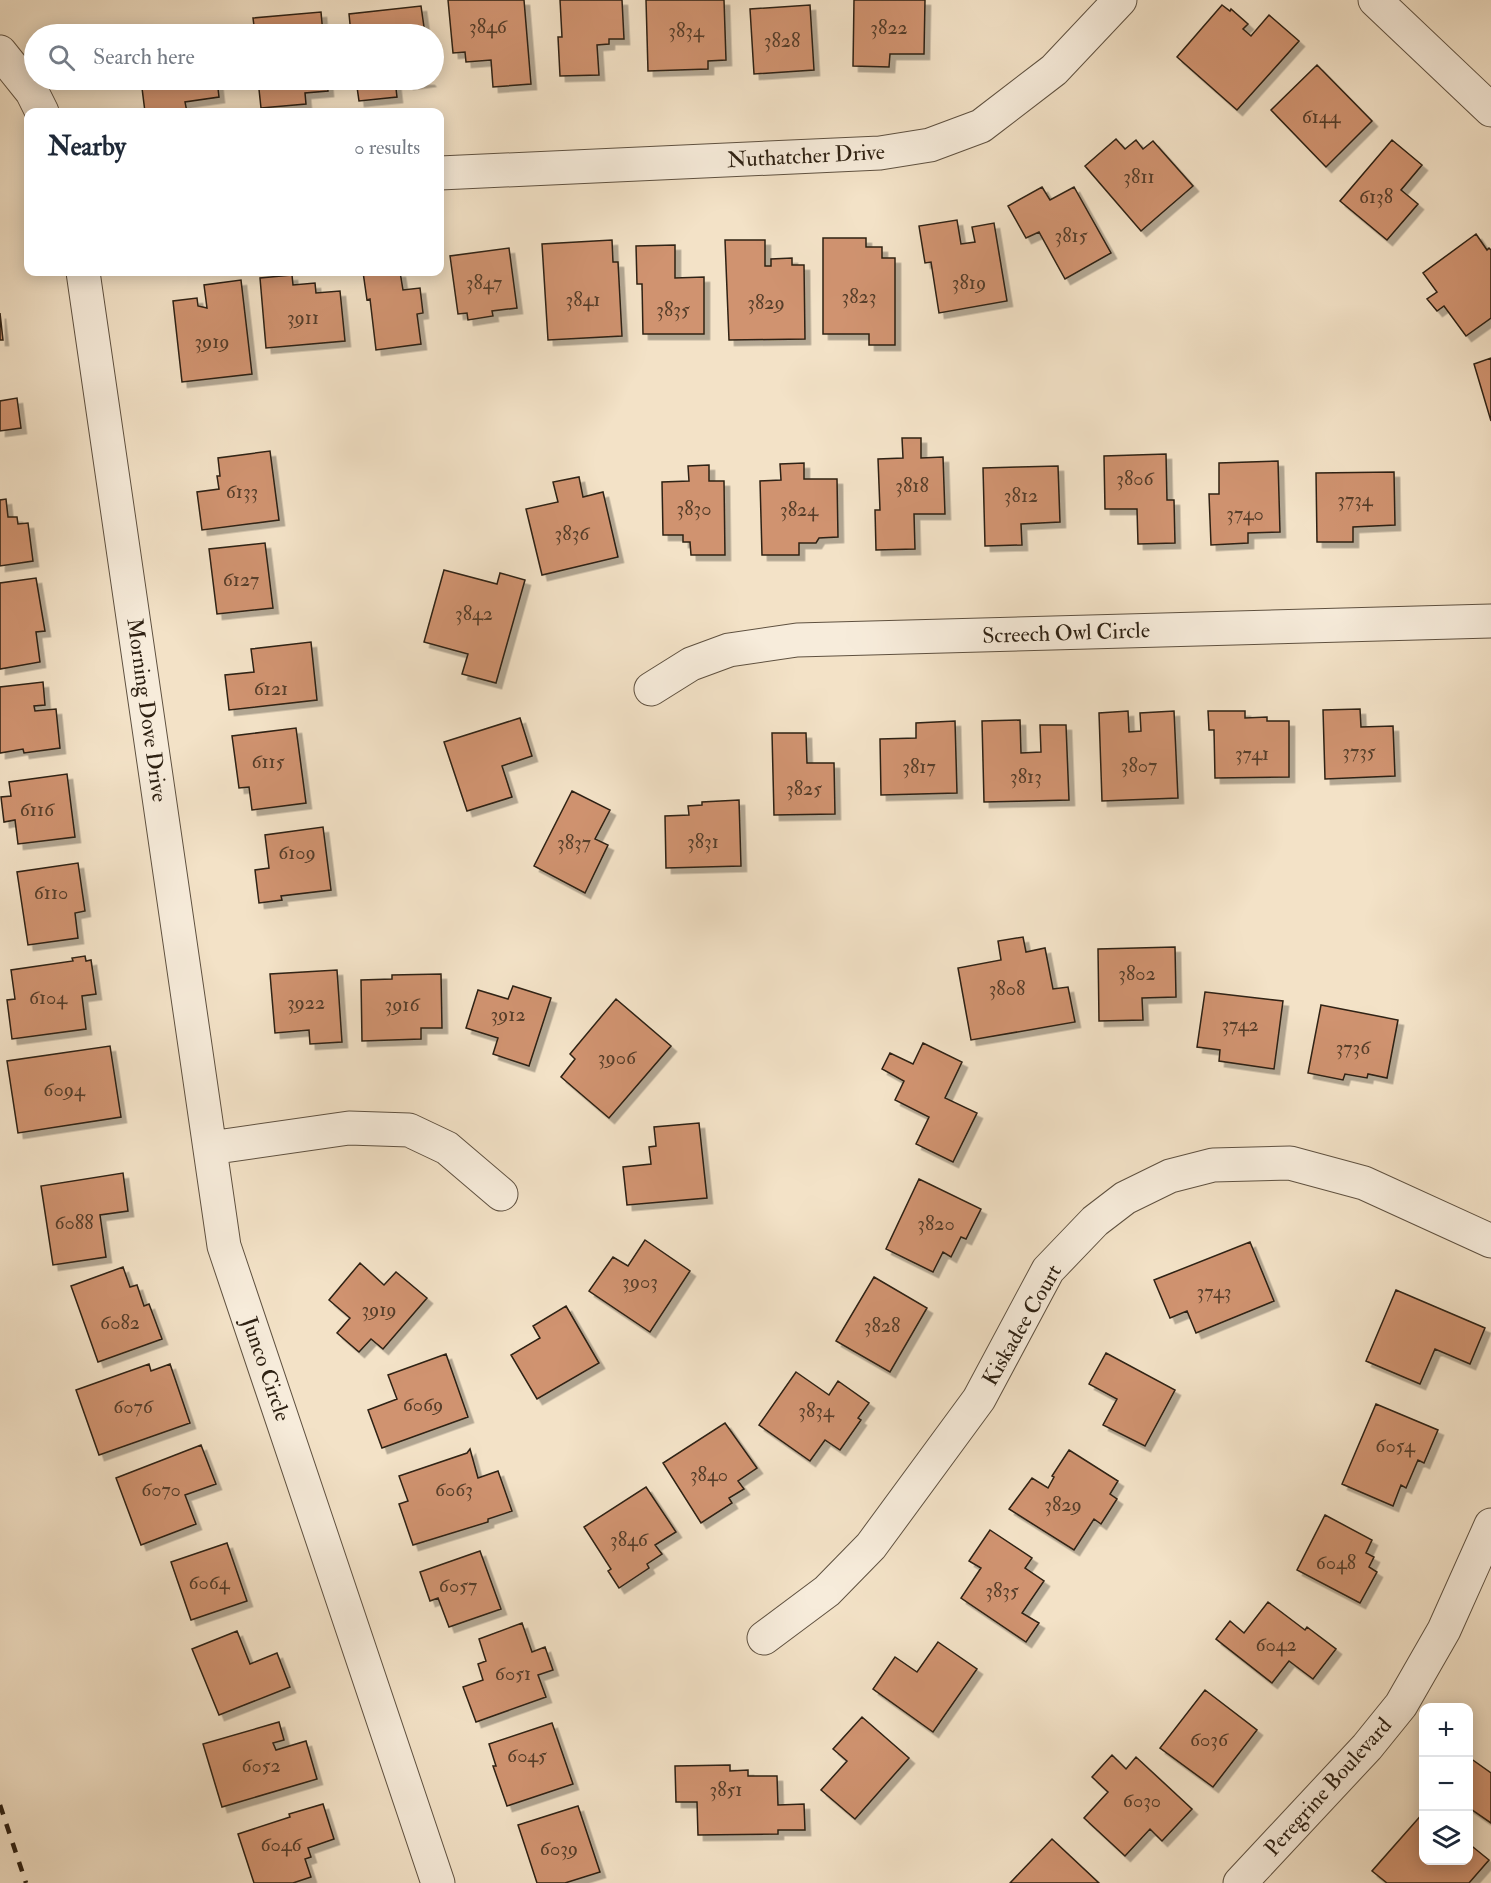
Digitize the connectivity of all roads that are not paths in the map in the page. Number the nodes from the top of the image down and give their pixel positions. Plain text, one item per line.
1 (1120, 0) edge
2 (1375, 0) edge
3 (0, 52) edge
4 (24, 82) edge
5 (30, 90) edge
6 (40, 108) edge
7 (1491, 110) edge
8 (444, 173) edge
9 (84, 276) edge
10 (1491, 621) edge
11 (651, 689) dead end
12 (210, 1148) junction
13 (501, 1194) dead end
14 (1491, 1241) edge
15 (1491, 1526) edge
16 (764, 1638) dead end
17 (438, 1883) edge
18 (1240, 1883) edge

1 - 8 street, Nuthatcher Drive
2 - 7 street
3 - 4 street
5 - 6 street
9 - 12 street, Morning Dove Drive
10 - 11 street, Screech Owl Circle
12 - 13 street
12 - 17 street, Junco Circle
14 - 16 street, Kiskadee Court
15 - 18 street, Peregrine Boulevard

